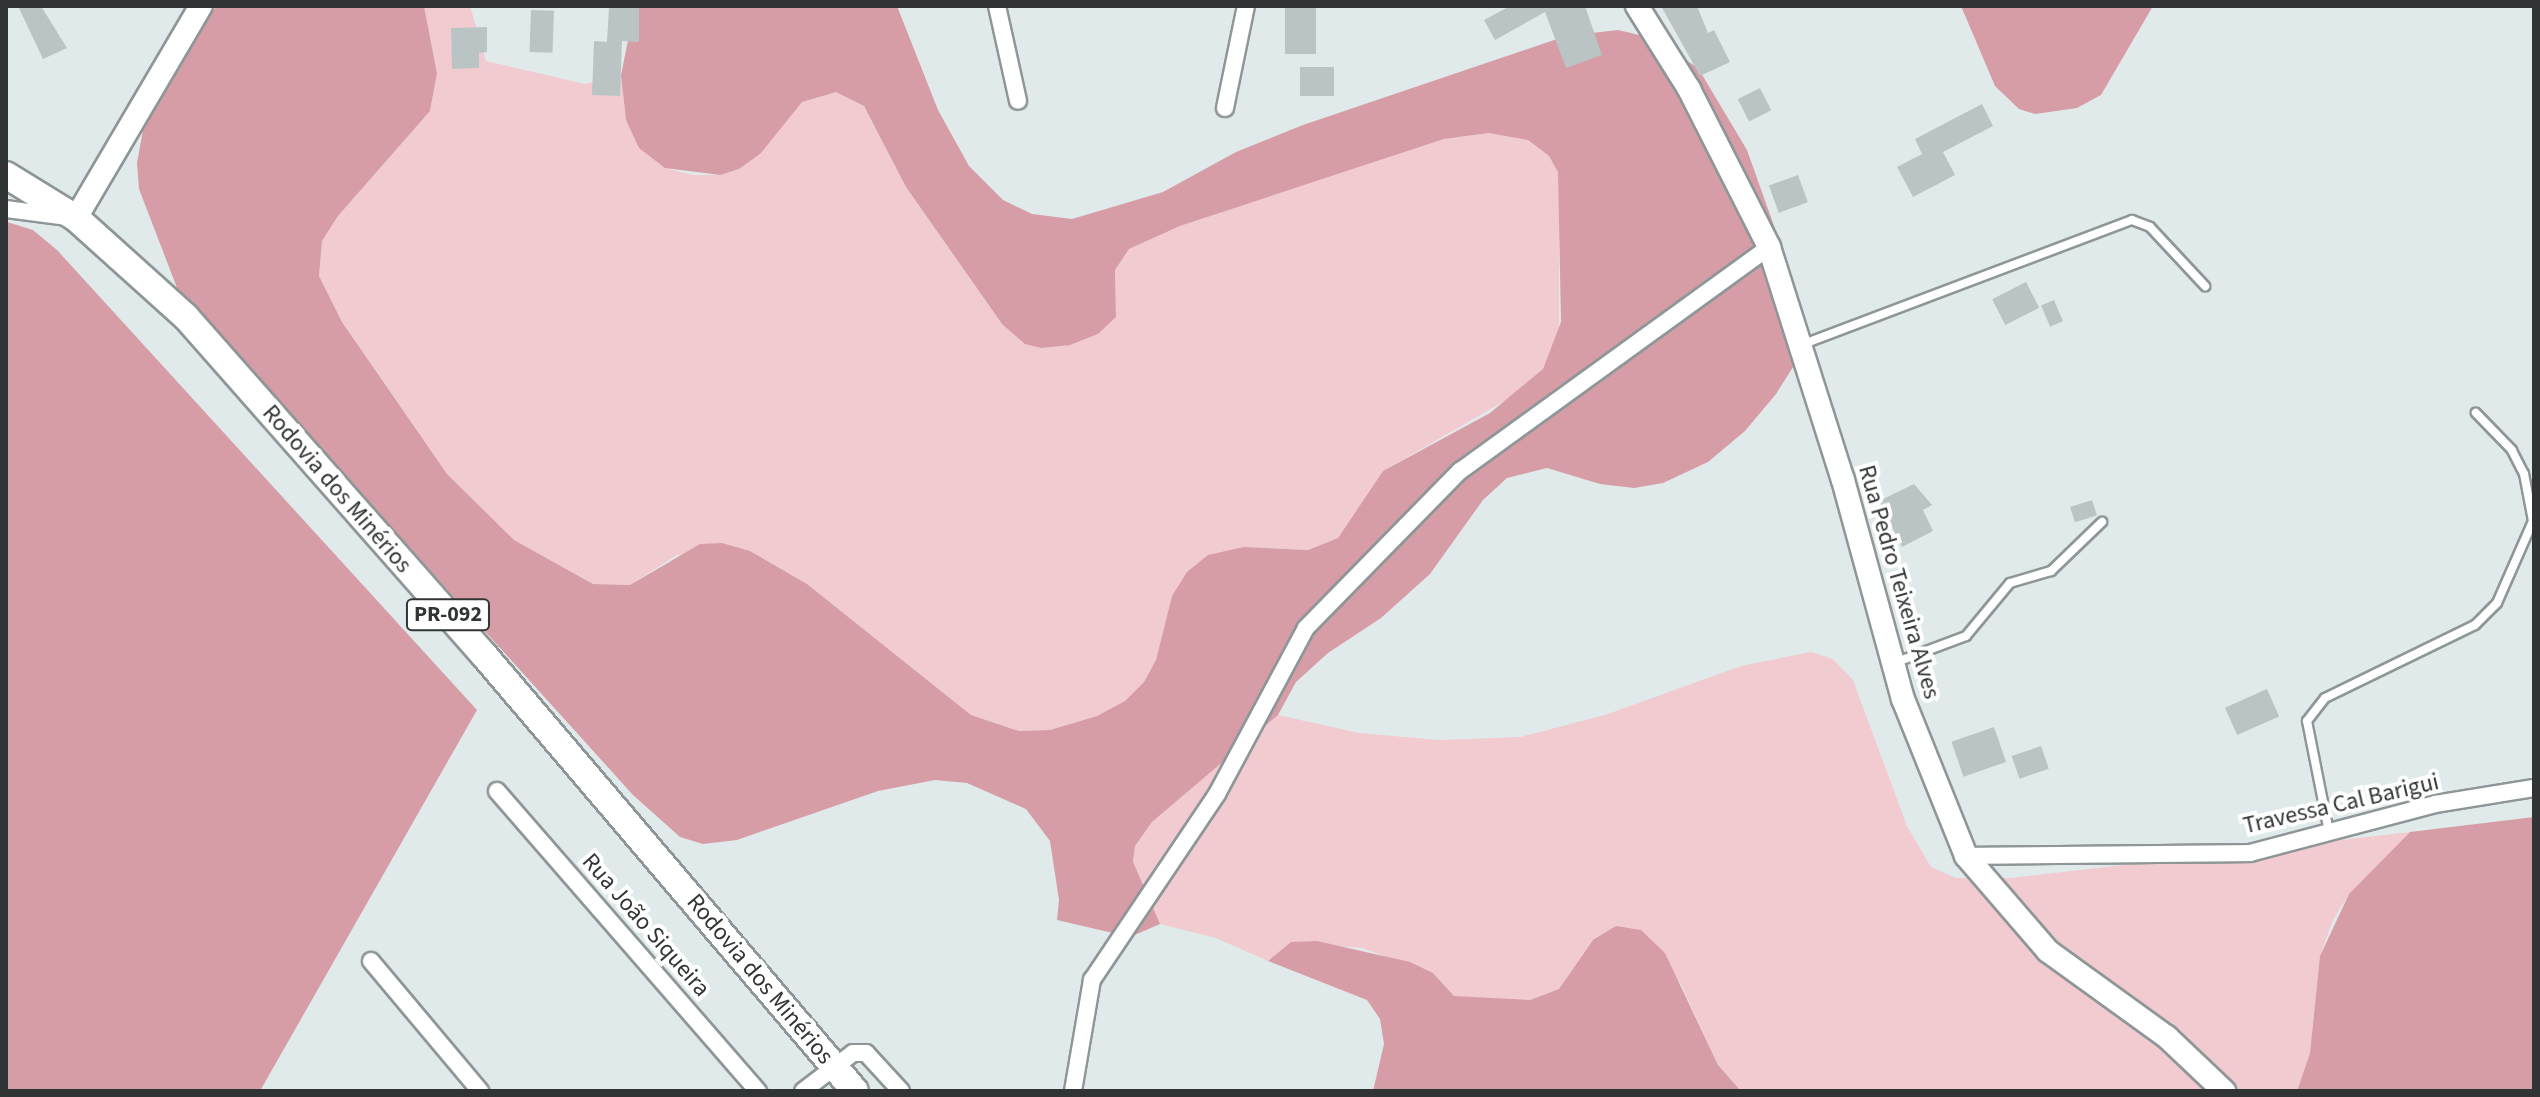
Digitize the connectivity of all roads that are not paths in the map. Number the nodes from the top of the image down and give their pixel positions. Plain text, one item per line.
1 (201, 6) edge
2 (997, 6) edge
3 (1246, 6) edge
4 (1637, 6) edge
5 (1018, 101) dead end
6 (1225, 108) dead end
7 (6, 175) edge
8 (6, 209) edge
9 (76, 218) junction
10 (1769, 247) junction
11 (2205, 286) dead end
12 (1800, 345) junction
13 (2476, 413) dead end
14 (2102, 522) dead end
15 (1893, 664) junction
16 (2534, 788) edge
17 (497, 791) dead end
18 (2329, 832) junction
19 (1966, 856) junction
20 (371, 961) dead end
21 (835, 1067) junction
22 (480, 1091) edge
23 (758, 1091) edge
24 (803, 1091) edge
25 (855, 1091) edge
26 (901, 1091) edge
27 (1073, 1091) edge
28 (2224, 1091) edge

1 - 9 street
2 - 5 street
3 - 6 street
4 - 10 street, Rua Pedro Teixeira Alves
7 - 9 main road, Rodovia dos Minérios / PR-092
8 - 9 street
9 - 21 main road, Rodovia dos Minérios / PR-092
10 - 12 street, Rua Pedro Teixeira Alves
10 - 27 street
11 - 12 lane
12 - 15 street, Rua Pedro Teixeira Alves
13 - 18 lane
14 - 15 lane
15 - 19 street, Rua Pedro Teixeira Alves
16 - 18 street, Travessa Cal Barigui
17 - 23 street, Rua João Siqueira
18 - 19 street, Travessa Cal Barigui
19 - 28 street, Rua Pedro Teixeira Alves
20 - 22 street
21 - 24 street
21 - 25 main road, Rodovia dos Minérios / PR-092
21 - 26 street

